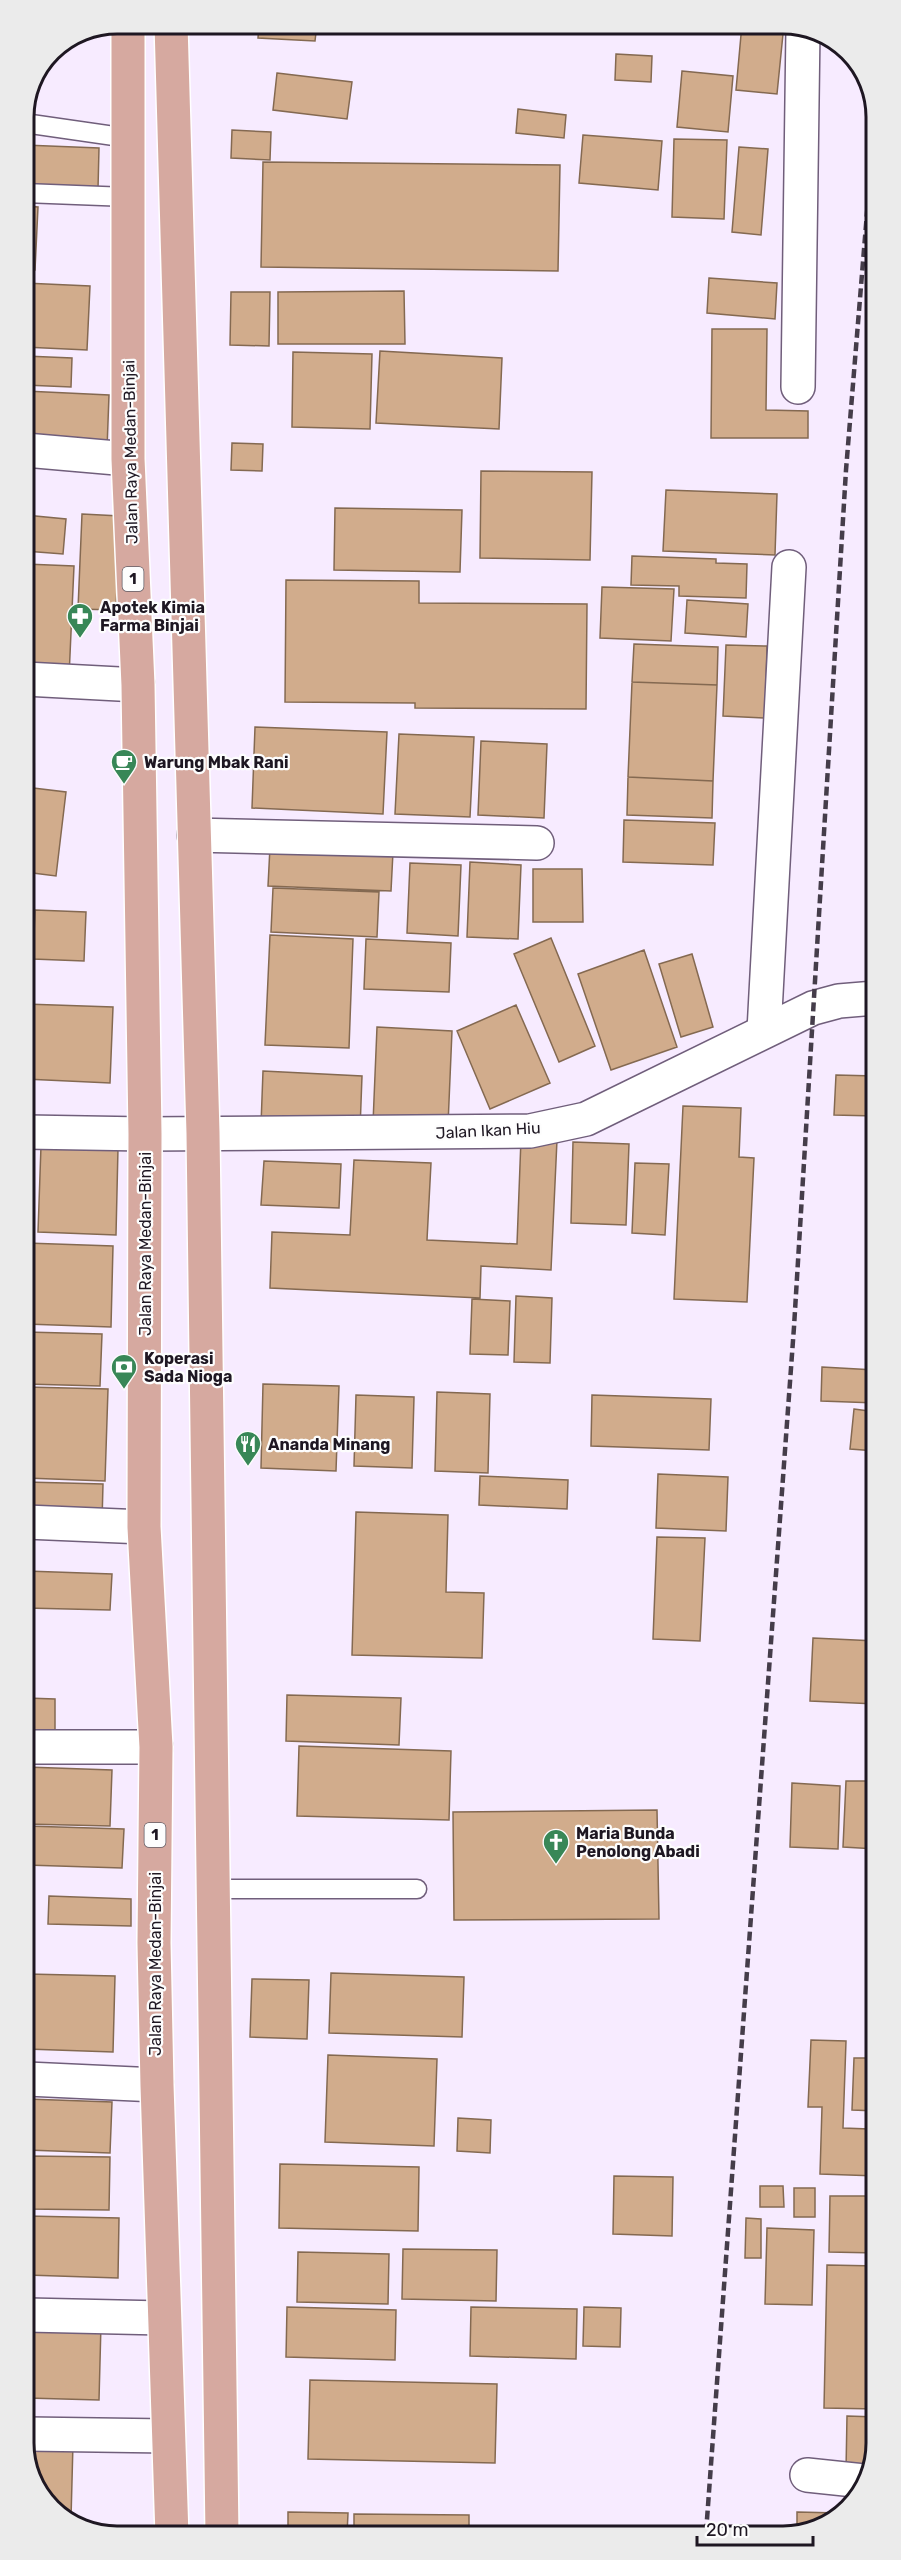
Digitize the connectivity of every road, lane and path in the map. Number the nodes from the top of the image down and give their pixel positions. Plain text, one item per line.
1 (128, 34) edge
2 (171, 34) edge
3 (803, 37) edge
4 (35, 125) edge
5 (128, 138) junction
6 (35, 194) edge
7 (128, 198) junction
8 (798, 387) dead end
9 (35, 451) edge
10 (129, 459) junction
11 (789, 567) dead end
12 (35, 680) edge
13 (138, 685) junction
14 (194, 835) junction
15 (537, 843) dead end
16 (866, 999) edge
17 (764, 1031) junction
18 (35, 1132) edge
19 (203, 1133) junction
20 (145, 1134) junction
21 (34, 1522) edge
22 (144, 1527) junction
23 (34, 1747) edge
24 (156, 1748) junction
25 (417, 1888) dead end
26 (213, 1889) junction
27 (34, 2079) edge
28 (157, 2085) junction
29 (34, 2315) edge
30 (163, 2318) junction
31 (34, 2434) edge
32 (168, 2436) junction
33 (807, 2475) dead end
34 (857, 2480) edge
35 (172, 2525) edge
36 (222, 2525) edge

1 - 5 main road, Jalan Raya Medan-Binjai / 1
2 - 14 main road
3 - 8 street
4 - 5 lane
5 - 7 main road, Jalan Raya Medan-Binjai / 1
6 - 7 lane
7 - 10 main road, Jalan Raya Medan-Binjai / 1
9 - 10 street
10 - 13 main road, Jalan Raya Medan-Binjai / 1
11 - 17 street
12 - 13 street
13 - 20 main road, Jalan Raya Medan-Binjai / 1
14 - 15 street
14 - 19 main road
16 - 17 street, Jalan Ikan Hiu
17 - 19 street, Jalan Ikan Hiu
18 - 20 street, Jalan Ikan Hiu
19 - 20 street, Jalan Ikan Hiu
19 - 26 main road
20 - 22 main road, Jalan Raya Medan-Binjai / 1
21 - 22 street
22 - 24 main road, Jalan Raya Medan-Binjai / 1
23 - 24 street
24 - 28 main road, Jalan Raya Medan-Binjai / 1
25 - 26 lane
26 - 36 main road
27 - 28 street
28 - 30 main road, Jalan Raya Medan-Binjai / 1
29 - 30 street
30 - 32 main road, Jalan Raya Medan-Binjai / 1
31 - 32 street
32 - 35 main road, Jalan Raya Medan-Binjai / 1
33 - 34 street

